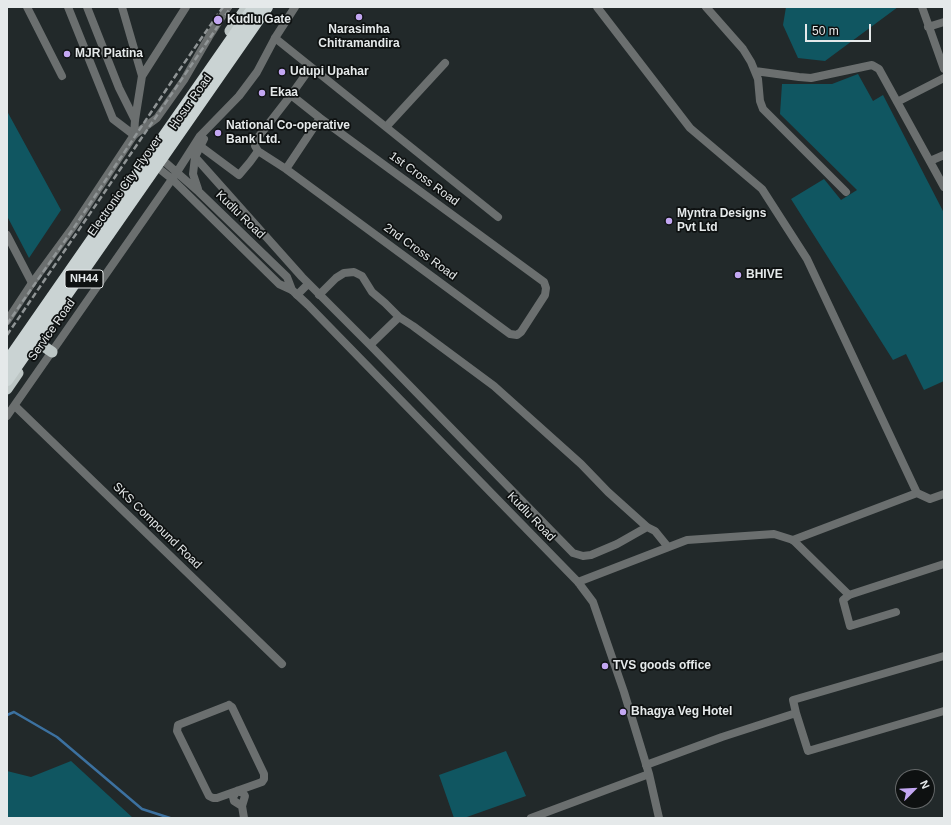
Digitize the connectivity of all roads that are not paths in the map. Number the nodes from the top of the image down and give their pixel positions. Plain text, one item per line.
1 (27, 7) edge
2 (68, 7) edge
3 (87, 7) edge
4 (122, 7) edge
5 (186, 7) edge
6 (228, 7) edge
7 (247, 7) edge
8 (254, 7) edge
9 (267, 7) edge
10 (274, 7) edge
11 (295, 7) edge
12 (597, 7) edge
13 (706, 7) edge
14 (922, 7) edge
15 (944, 22) edge
16 (928, 27) junction
17 (275, 38) junction
18 (941, 50) edge
19 (445, 63) dead end
20 (311, 67) junction
21 (944, 69) edge
22 (755, 71) junction
23 (62, 76) dead end
24 (142, 76) junction
25 (944, 78) edge
26 (291, 95) junction
27 (897, 102) junction
28 (320, 118) junction
29 (135, 120) junction
30 (214, 123) junction
31 (386, 128) junction
32 (134, 135) junction
33 (200, 146) junction
34 (258, 151) junction
35 (146, 153) junction
36 (944, 156) edge
37 (195, 157) junction
38 (930, 161) junction
39 (163, 165) junction
40 (286, 169) junction
41 (175, 176) junction
42 (943, 184) edge
43 (199, 192) junction
44 (846, 192) dead end
45 (498, 217) dead end
46 (7, 235) edge
47 (544, 282) joint
48 (32, 283) junction
49 (308, 284) junction
50 (295, 292) junction
51 (319, 295) junction
52 (399, 317) junction
53 (7, 321) edge
54 (40, 343) junction
55 (370, 345) junction
56 (7, 352) edge
57 (52, 352) junction
58 (7, 362) edge
59 (7, 380) edge
60 (7, 390) edge
61 (15, 406) junction
62 (7, 416) edge
63 (917, 493) junction
64 (944, 494) edge
65 (647, 527) junction
66 (793, 540) junction
67 (668, 547) junction
68 (944, 564) edge
69 (578, 582) junction
70 (849, 595) junction
71 (896, 612) dead end
72 (944, 656) edge
73 (282, 664) dead end
74 (944, 711) edge
75 (796, 713) junction
76 (646, 765) junction
77 (649, 774) junction
78 (237, 791) junction
79 (244, 818) edge
80 (531, 818) edge
81 (659, 818) edge

1 - 23 street
2 - 32 street
3 - 29 street
4 - 24 street
5 - 24 street
6 - 32 street, Hosur Road
7 - 35 highway, Hosur Road / NH44
8 - 58 highway, Electronic City Flyover, bridge
9 - 59 highway, Electronic City Flyover, bridge
10 - 39 highway, Hosur Road / NH44
11 - 17 street
12 - 63 street
13 - 22 street
14 - 16 street
15 - 16 street
16 - 18 street
17 - 20 street
17 - 30 street
18 - 21 street
19 - 31 street
20 - 26 street
20 - 31 street
22 - 27 street
22 - 44 street
24 - 29 street
25 - 27 street
26 - 28 street, 1st Cross Road
26 - 34 street
27 - 38 street
28 - 40 street
28 - 47 street, 1st Cross Road
29 - 32 street
30 - 33 street
30 - 41 street, Service Road
31 - 45 street
32 - 48 street
33 - 34 street
33 - 37 street
34 - 40 street, 2nd Cross Road
35 - 39 street, Kudlu Road
35 - 56 highway, Hosur Road / NH44
36 - 38 street
37 - 43 street
37 - 49 street
38 - 42 street
39 - 41 street, Kudlu Road
39 - 54 highway, Hosur Road / NH44
40 - 47 street, 2nd Cross Road
41 - 43 street, Kudlu Road
41 - 50 street, Kudlu Road
41 - 57 street, Service Road
43 - 50 street, Kudlu Road
46 - 48 street
48 - 53 street
49 - 50 street
49 - 51 street
50 - 69 street, Kudlu Road
51 - 52 street
51 - 55 street
52 - 55 street
52 - 65 street
54 - 57 highway
54 - 60 highway, Hosur Road / NH44
55 - 65 street
57 - 61 street, Service Road
61 - 62 street, Service Road
61 - 73 street, SKS Compound Road
63 - 64 street
63 - 66 street
65 - 67 street
66 - 67 street
66 - 70 street
67 - 69 street
68 - 70 street
69 - 76 street, Kudlu Road
70 - 71 street
72 - 75 street
74 - 75 street
75 - 76 street
76 - 77 street, Kudlu Road
77 - 80 street
77 - 81 street, Kudlu Road
78 - 78 street
78 - 79 street

